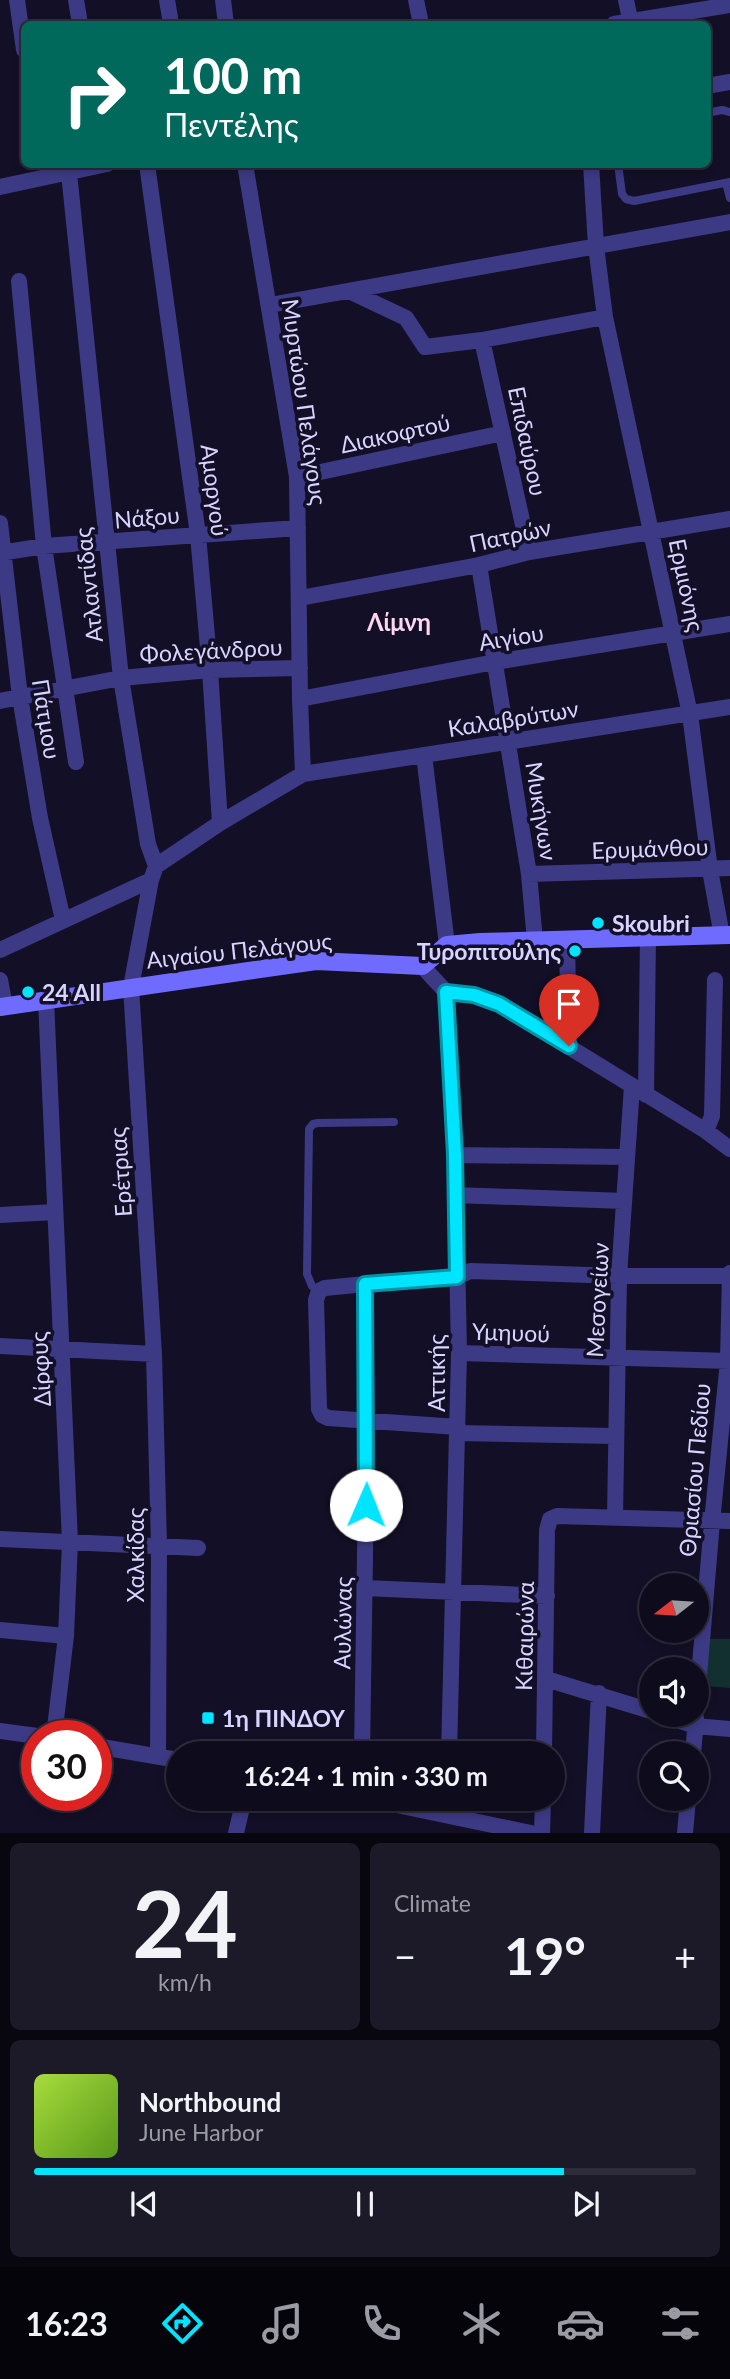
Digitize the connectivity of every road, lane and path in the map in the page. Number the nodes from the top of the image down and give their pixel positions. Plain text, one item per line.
1 (17, 0) edge
2 (76, 0) edge
3 (167, 0) edge
4 (223, 0) edge
5 (416, 0) edge
6 (626, 0) edge
7 (730, 5) edge
8 (80, 21) edge
9 (170, 21) edge
10 (226, 21) edge
11 (420, 21) edge
12 (625, 21) edge
13 (642, 21) edge
14 (21, 29) edge
15 (730, 82) edge
16 (711, 85) edge
17 (711, 112) edge
18 (730, 112) edge
19 (91, 168) edge
20 (149, 168) edge
21 (246, 168) edge
22 (591, 168) edge
23 (619, 168) edge
24 (44, 171) edge
25 (69, 173) junction
26 (728, 182) edge
27 (0, 187) edge
28 (730, 198) edge
29 (730, 222) edge
30 (596, 246) junction
31 (19, 281) dead end
32 (348, 290) junction
33 (270, 305) junction
34 (605, 317) junction
35 (482, 340) junction
36 (503, 433) junction
37 (297, 477) junction
38 (730, 519) edge
39 (0, 523) edge
40 (298, 528) junction
41 (653, 532) junction
42 (198, 535) junction
43 (106, 543) junction
44 (44, 546) junction
45 (2, 552) edge
46 (529, 552) junction
47 (479, 565) junction
48 (300, 598) junction
49 (730, 624) edge
50 (674, 634) junction
51 (495, 662) junction
52 (300, 668) junction
53 (211, 670) junction
54 (121, 678) junction
55 (64, 689) junction
56 (20, 696) junction
57 (300, 699) junction
58 (0, 701) edge
59 (730, 707) edge
60 (690, 714) junction
61 (508, 742) junction
62 (424, 755) junction
63 (76, 762) dead end
64 (303, 774) junction
65 (220, 823) junction
66 (730, 868) edge
67 (710, 870) junction
68 (153, 873) junction
69 (529, 874) junction
70 (63, 920) junction
71 (726, 935) edge
72 (648, 937) junction
73 (567, 940) junction
74 (535, 941) junction
75 (447, 945) junction
76 (0, 950) edge
77 (422, 966) junction
78 (0, 980) edge
79 (715, 980) dead end
80 (131, 987) junction
81 (446, 992) junction
82 (46, 1000) junction
83 (3, 1006) edge
84 (569, 1046) junction
85 (632, 1086) junction
86 (646, 1095) junction
87 (394, 1122) dead end
88 (706, 1131) junction
89 (730, 1149) edge
90 (455, 1155) junction
91 (626, 1157) junction
92 (456, 1195) junction
93 (624, 1201) junction
94 (55, 1212) junction
95 (0, 1215) edge
96 (730, 1274) edge
97 (619, 1276) junction
98 (457, 1277) junction
99 (365, 1284) junction
100 (319, 1291) junction
101 (0, 1346) edge
102 (61, 1350) junction
103 (459, 1353) junction
104 (154, 1354) junction
105 (617, 1357) junction
106 (729, 1361) edge
107 (367, 1421) junction
108 (458, 1430) junction
109 (615, 1436) junction
110 (615, 1517) junction
111 (730, 1521) edge
112 (712, 1522) junction
113 (0, 1539) edge
114 (70, 1542) junction
115 (159, 1545) junction
116 (198, 1548) dead end
117 (365, 1588) junction
118 (455, 1593) junction
119 (547, 1596) junction
120 (0, 1630) edge
121 (66, 1636) junction
122 (701, 1657) edge
123 (546, 1679) junction
124 (599, 1693) junction
125 (639, 1707) edge
126 (56, 1720) edge
127 (709, 1722) edge
128 (730, 1729) edge
129 (0, 1731) edge
130 (21, 1734) edge
131 (362, 1741) edge
132 (449, 1741) edge
133 (544, 1741) edge
134 (112, 1749) edge
135 (158, 1756) junction
136 (166, 1758) edge
137 (241, 1811) edge
138 (455, 1811) edge
139 (543, 1811) edge
140 (687, 1811) edge
141 (487, 1828) edge
142 (236, 1833) edge
143 (531, 1833) edge
144 (542, 1833) edge
145 (592, 1833) edge
146 (685, 1833) edge

1 - 14 street
2 - 8 street
3 - 9 street
4 - 10 street
5 - 11 street
6 - 12 street
7 - 13 street
15 - 16 street
17 - 18 lane
19 - 25 street
20 - 42 street, Αμοργού
21 - 33 street, Μυρτώου Πελάγους
22 - 30 street, Ερμιόνης
23 - 26 lane
24 - 25 street
24 - 27 street
25 - 43 street, Ατλαντίδας
26 - 28 lane
29 - 30 street
30 - 32 street
30 - 34 street, Ερμιόνης
31 - 44 street
32 - 33 street
32 - 35 street
33 - 37 street, Μυρτώου Πελάγους
34 - 35 street
34 - 41 street, Ερμιόνης
35 - 36 street, Επιδαύρου
36 - 37 street, Διακοφτού
36 - 46 street, Επιδαύρου
37 - 40 street, Μυρτώου Πελάγους
38 - 41 street, Πατρών
39 - 45 street, Πάτμου
40 - 42 street, Νάξου
40 - 48 street, Μυρτώου Πελάγους
41 - 46 street, Πατρών
41 - 50 street, Ερμιόνης
42 - 43 street, Νάξου
42 - 53 street, Αμοργού
43 - 44 street, Νάξου
43 - 54 street, Ατλαντίδας
44 - 45 street, Νάξου
44 - 55 street
45 - 56 street, Πάτμου
46 - 47 street, Πατρών
47 - 48 street, Πατρών
47 - 51 street, Μυκήνων
48 - 52 street, Μυρτώου Πελάγους
49 - 50 street, Αιγίου
50 - 51 street, Αιγίου
50 - 60 street, Ερμιόνης
51 - 57 street, Αιγίου
51 - 61 street, Μυκήνων
52 - 53 street, Φολεγάνδρου
52 - 57 street, Μυρτώου Πελάγους
53 - 54 street, Φολεγάνδρου
53 - 65 street, Αμοργού
54 - 55 street, Φολεγάνδρου
54 - 68 street, Ατλαντίδας
55 - 56 street, Φολεγάνδρου
55 - 63 street
56 - 58 street, Φολεγάνδρου
56 - 70 street, Πάτμου
57 - 64 street, Μυρτώου Πελάγους
59 - 60 street, Καλαβρύτων
60 - 61 street, Καλαβρύτων
60 - 67 street, Ερμιόνης
61 - 62 street, Καλαβρύτων
61 - 69 street, Μυκήνων
62 - 64 street, Καλαβρύτων
62 - 75 street
64 - 65 street
65 - 68 street
66 - 67 street, Ερυμάνθου
67 - 69 street, Ερυμάνθου
67 - 71 street, Ερμιόνης
68 - 70 street
68 - 80 street, Ατλαντίδας
69 - 74 street, Μυκήνων
70 - 76 street
71 - 72 main road
72 - 73 main road
72 - 86 street
73 - 74 main road
73 - 84 street
74 - 75 main road
75 - 77 main road
77 - 80 main road, Αιγαίου Πελάγους
77 - 81 street
78 - 83 street
79 - 88 street
80 - 82 main road, Αιγαίου Πελάγους
80 - 104 street, Ερέτριας
81 - 84 street
81 - 90 street, Αττικής
82 - 83 main road, Αιγαίου Πελάγους
82 - 94 street, Δίρφυς
84 - 85 street
85 - 86 street
85 - 91 street, Μεσογείων
86 - 88 street
87 - 100 lane
88 - 89 street
90 - 91 street
90 - 92 street, Αττικής
91 - 93 street, Μεσογείων
92 - 93 street
92 - 98 street, Αττικής
93 - 97 street, Μεσογείων
94 - 95 street
94 - 102 street, Δίρφυς
96 - 97 street
96 - 106 street, Θριασίου Πεδίου
97 - 98 street
97 - 105 street, Μεσογείων
98 - 99 street
98 - 103 street, Αττικής
99 - 100 street
99 - 107 street, Αυλώνας
100 - 107 street
101 - 102 street
102 - 104 street
102 - 114 street, Δίρφυς
103 - 105 street, Υμηυού
103 - 108 street, Αττικής
104 - 115 street, Χαλκίδας
105 - 106 street, Υμηυού
105 - 109 street, Μεσογείων
106 - 112 street, Θριασίου Πεδίου
107 - 108 street
107 - 117 street, Αυλώνας
108 - 109 street
108 - 118 street, Αττικής
109 - 110 street, Μεσογείων
110 - 112 street
110 - 119 street, Κιθαιρώνα
111 - 112 street
112 - 122 street, Θριασίου Πεδίου
113 - 114 street
114 - 115 street
114 - 121 street, Δίρφυς
115 - 116 street
115 - 135 street, Χαλκίδας
117 - 118 street
117 - 131 street, Αυλώνας
118 - 119 street
118 - 132 street, Αττικής
119 - 123 street, Κιθαιρώνα
120 - 121 street
121 - 126 street, Δίρφυς
123 - 124 street
123 - 133 street, Κιθαιρώνα
124 - 125 street
124 - 145 street
127 - 128 street
129 - 130 street
134 - 135 street
135 - 136 street
137 - 142 street
138 - 141 street
139 - 144 street
140 - 146 street
141 - 143 street

